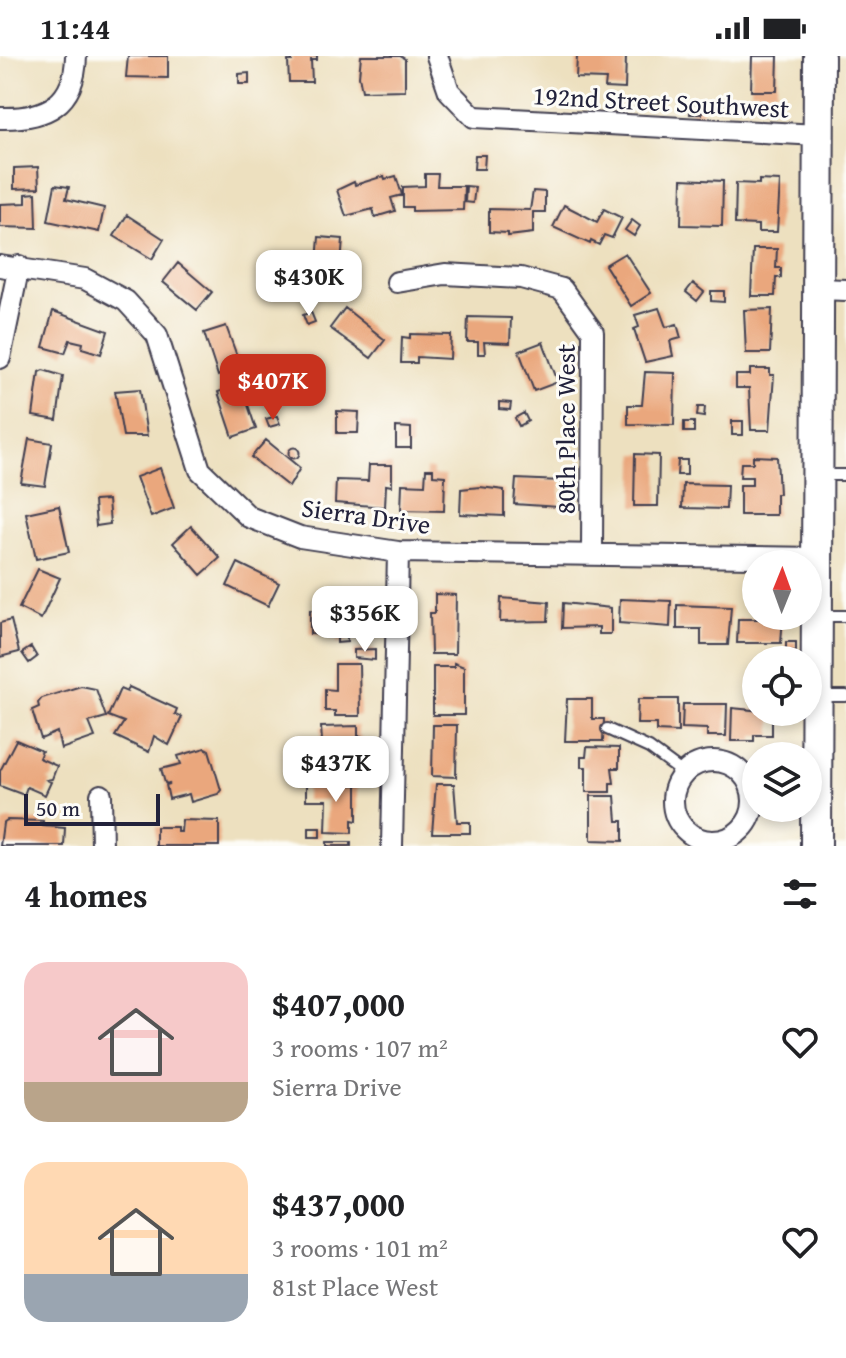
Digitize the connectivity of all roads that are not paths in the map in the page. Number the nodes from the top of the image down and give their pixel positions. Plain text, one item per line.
1 (76, 56) edge
2 (437, 56) edge
3 (819, 56) edge
4 (0, 118) edge
5 (818, 135) junction
6 (10, 266) edge
7 (397, 282) dead end
8 (833, 290) edge
9 (0, 358) edge
10 (833, 475) edge
11 (820, 550) edge
12 (398, 552) junction
13 (592, 553) junction
14 (742, 556) edge
15 (822, 571) edge
16 (832, 616) edge
17 (832, 696) edge
18 (607, 729) dead end
19 (822, 750) edge
20 (683, 773) junction
21 (742, 773) edge
22 (101, 795) dead end
23 (745, 822) edge
24 (814, 822) edge
25 (102, 846) edge
26 (392, 846) edge
27 (816, 846) edge

1 - 4 street
2 - 5 street, 192nd Street Southwest
3 - 5 street
5 - 8 street
6 - 9 street
6 - 12 street, Sierra Drive
7 - 13 street, 80th Place West
8 - 10 street
10 - 11 street
12 - 13 street, Sierra Drive
12 - 26 street
13 - 14 street, Sierra Drive
15 - 16 street
16 - 17 street
17 - 19 street
18 - 20 lane
20 - 21 street
20 - 23 street
22 - 25 street
24 - 27 street

